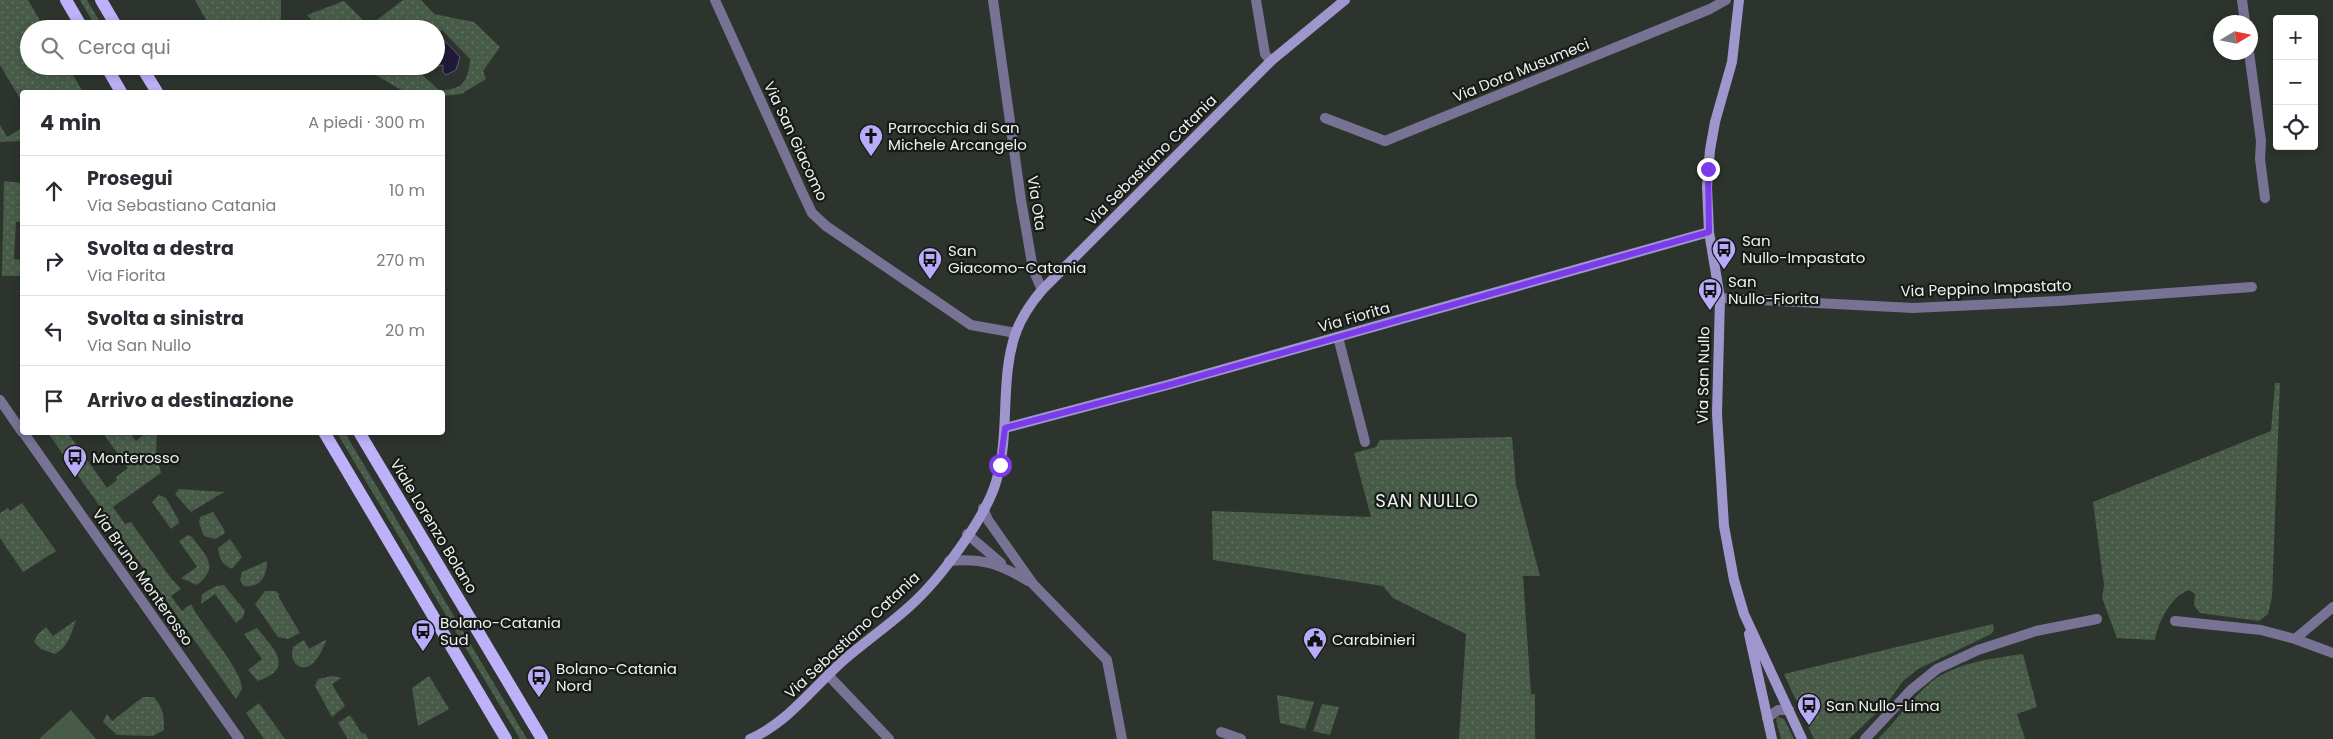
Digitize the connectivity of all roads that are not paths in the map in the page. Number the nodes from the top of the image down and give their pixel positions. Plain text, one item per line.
1 (66, 0) edge
2 (101, 0) edge
3 (715, 0) edge
4 (993, 0) edge
5 (1256, 0) edge
6 (1345, 0) edge
7 (1726, 0) edge
8 (1739, 0) edge
9 (2242, 0) edge
10 (2244, 15) edge
11 (78, 20) edge
12 (113, 20) edge
13 (2250, 60) edge
14 (1271, 61) junction
15 (111, 75) edge
16 (146, 75) edge
17 (120, 90) edge
18 (155, 90) edge
19 (1325, 118) dead end
20 (2265, 198) dead end
21 (1709, 232) junction
22 (2252, 286) dead end
23 (1042, 290) junction
24 (1720, 298) junction
25 (1016, 333) junction
26 (1338, 337) junction
27 (0, 400) edge
28 (20, 428) edge
29 (1005, 428) junction
30 (25, 435) edge
31 (326, 435) edge
32 (362, 435) edge
33 (1365, 442) dead end
34 (984, 508) junction
35 (968, 534) junction
36 (949, 560) junction
37 (1005, 567) junction
38 (1033, 584) junction
39 (2333, 607) edge
40 (1744, 614) junction
41 (2097, 619) dead end
42 (2175, 621) dead end
43 (2295, 639) junction
44 (2333, 653) edge
45 (828, 675) junction
46 (1789, 710) junction
47 (1767, 718) junction
48 (1221, 732) dead end
49 (239, 739) edge
50 (506, 739) edge
51 (542, 739) edge
52 (750, 739) edge
53 (889, 739) edge
54 (1122, 739) edge
55 (1241, 739) edge
56 (1772, 739) edge
57 (1802, 739) edge
58 (1865, 739) edge

1 - 11 main road
2 - 12 main road
3 - 25 street, Via San Giacomo
4 - 23 street, Via Ota
5 - 14 street
6 - 14 main road, Via Sebastiano Catania
7 - 19 street, Via Dora Musumeci
8 - 21 main road, Via San Nullo
9 - 10 street
13 - 20 street
14 - 23 main road, Via Sebastiano Catania
15 - 17 main road
16 - 18 main road
21 - 24 main road, Via San Nullo
21 - 26 main road, Via Fiorita
22 - 24 street, Via Peppino Impastato
23 - 25 main road, Via Sebastiano Catania
24 - 40 main road, Via San Nullo
25 - 29 main road, Via Sebastiano Catania
26 - 29 main road, Via Fiorita
26 - 33 street
27 - 28 street, Via Bruno Monterosso
29 - 34 main road, Via Sebastiano Catania
30 - 49 street, Via Bruno Monterosso
31 - 50 main road
32 - 51 main road, Viale Lorenzo Bolano
34 - 35 main road, Via Sebastiano Catania
34 - 38 street
35 - 36 main road, Via Sebastiano Catania
35 - 37 street
36 - 37 street
36 - 45 main road, Via Sebastiano Catania
37 - 38 street
38 - 54 street
39 - 43 street
40 - 46 main road, Via San Nullo
40 - 47 main road
41 - 58 street
42 - 43 street
43 - 44 street
45 - 52 main road, Via Sebastiano Catania
45 - 53 street
46 - 47 street
46 - 57 main road, Via San Nullo
47 - 56 main road
48 - 55 street

